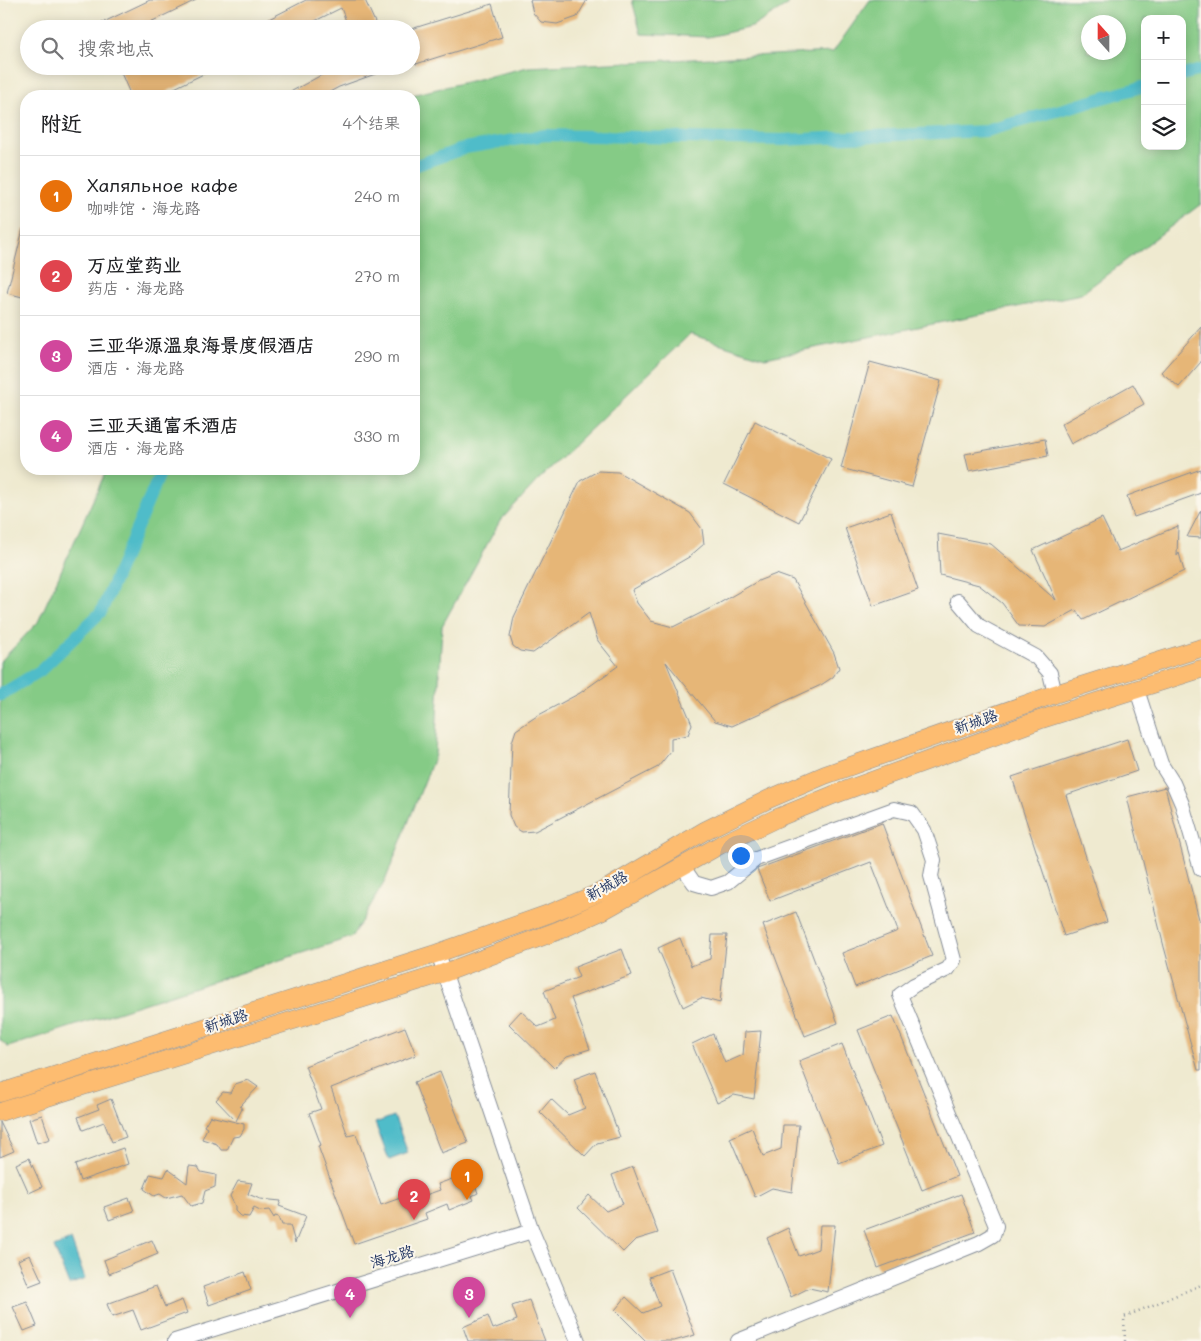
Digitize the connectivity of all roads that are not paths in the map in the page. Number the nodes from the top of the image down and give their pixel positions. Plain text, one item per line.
1 (958, 601) dead end
2 (1201, 648) edge
3 (1201, 670) edge
4 (1137, 690) junction
5 (1056, 694) junction
6 (683, 867) junction
7 (1201, 868) edge
8 (438, 953) junction
9 (444, 973) junction
10 (0, 1093) edge
11 (0, 1112) edge
12 (532, 1230) junction
13 (175, 1341) edge
14 (578, 1341) edge
15 (738, 1341) edge

1 - 5 street
2 - 5 main road, 新城路
3 - 4 main road, 新城路
4 - 6 main road, 新城路
4 - 7 street
5 - 8 main road, 新城路
6 - 9 main road, 新城路
6 - 15 street
8 - 9 street
8 - 10 main road, 新城路
9 - 11 main road, 新城路
9 - 12 street
12 - 13 street, 海龙路
12 - 14 street

